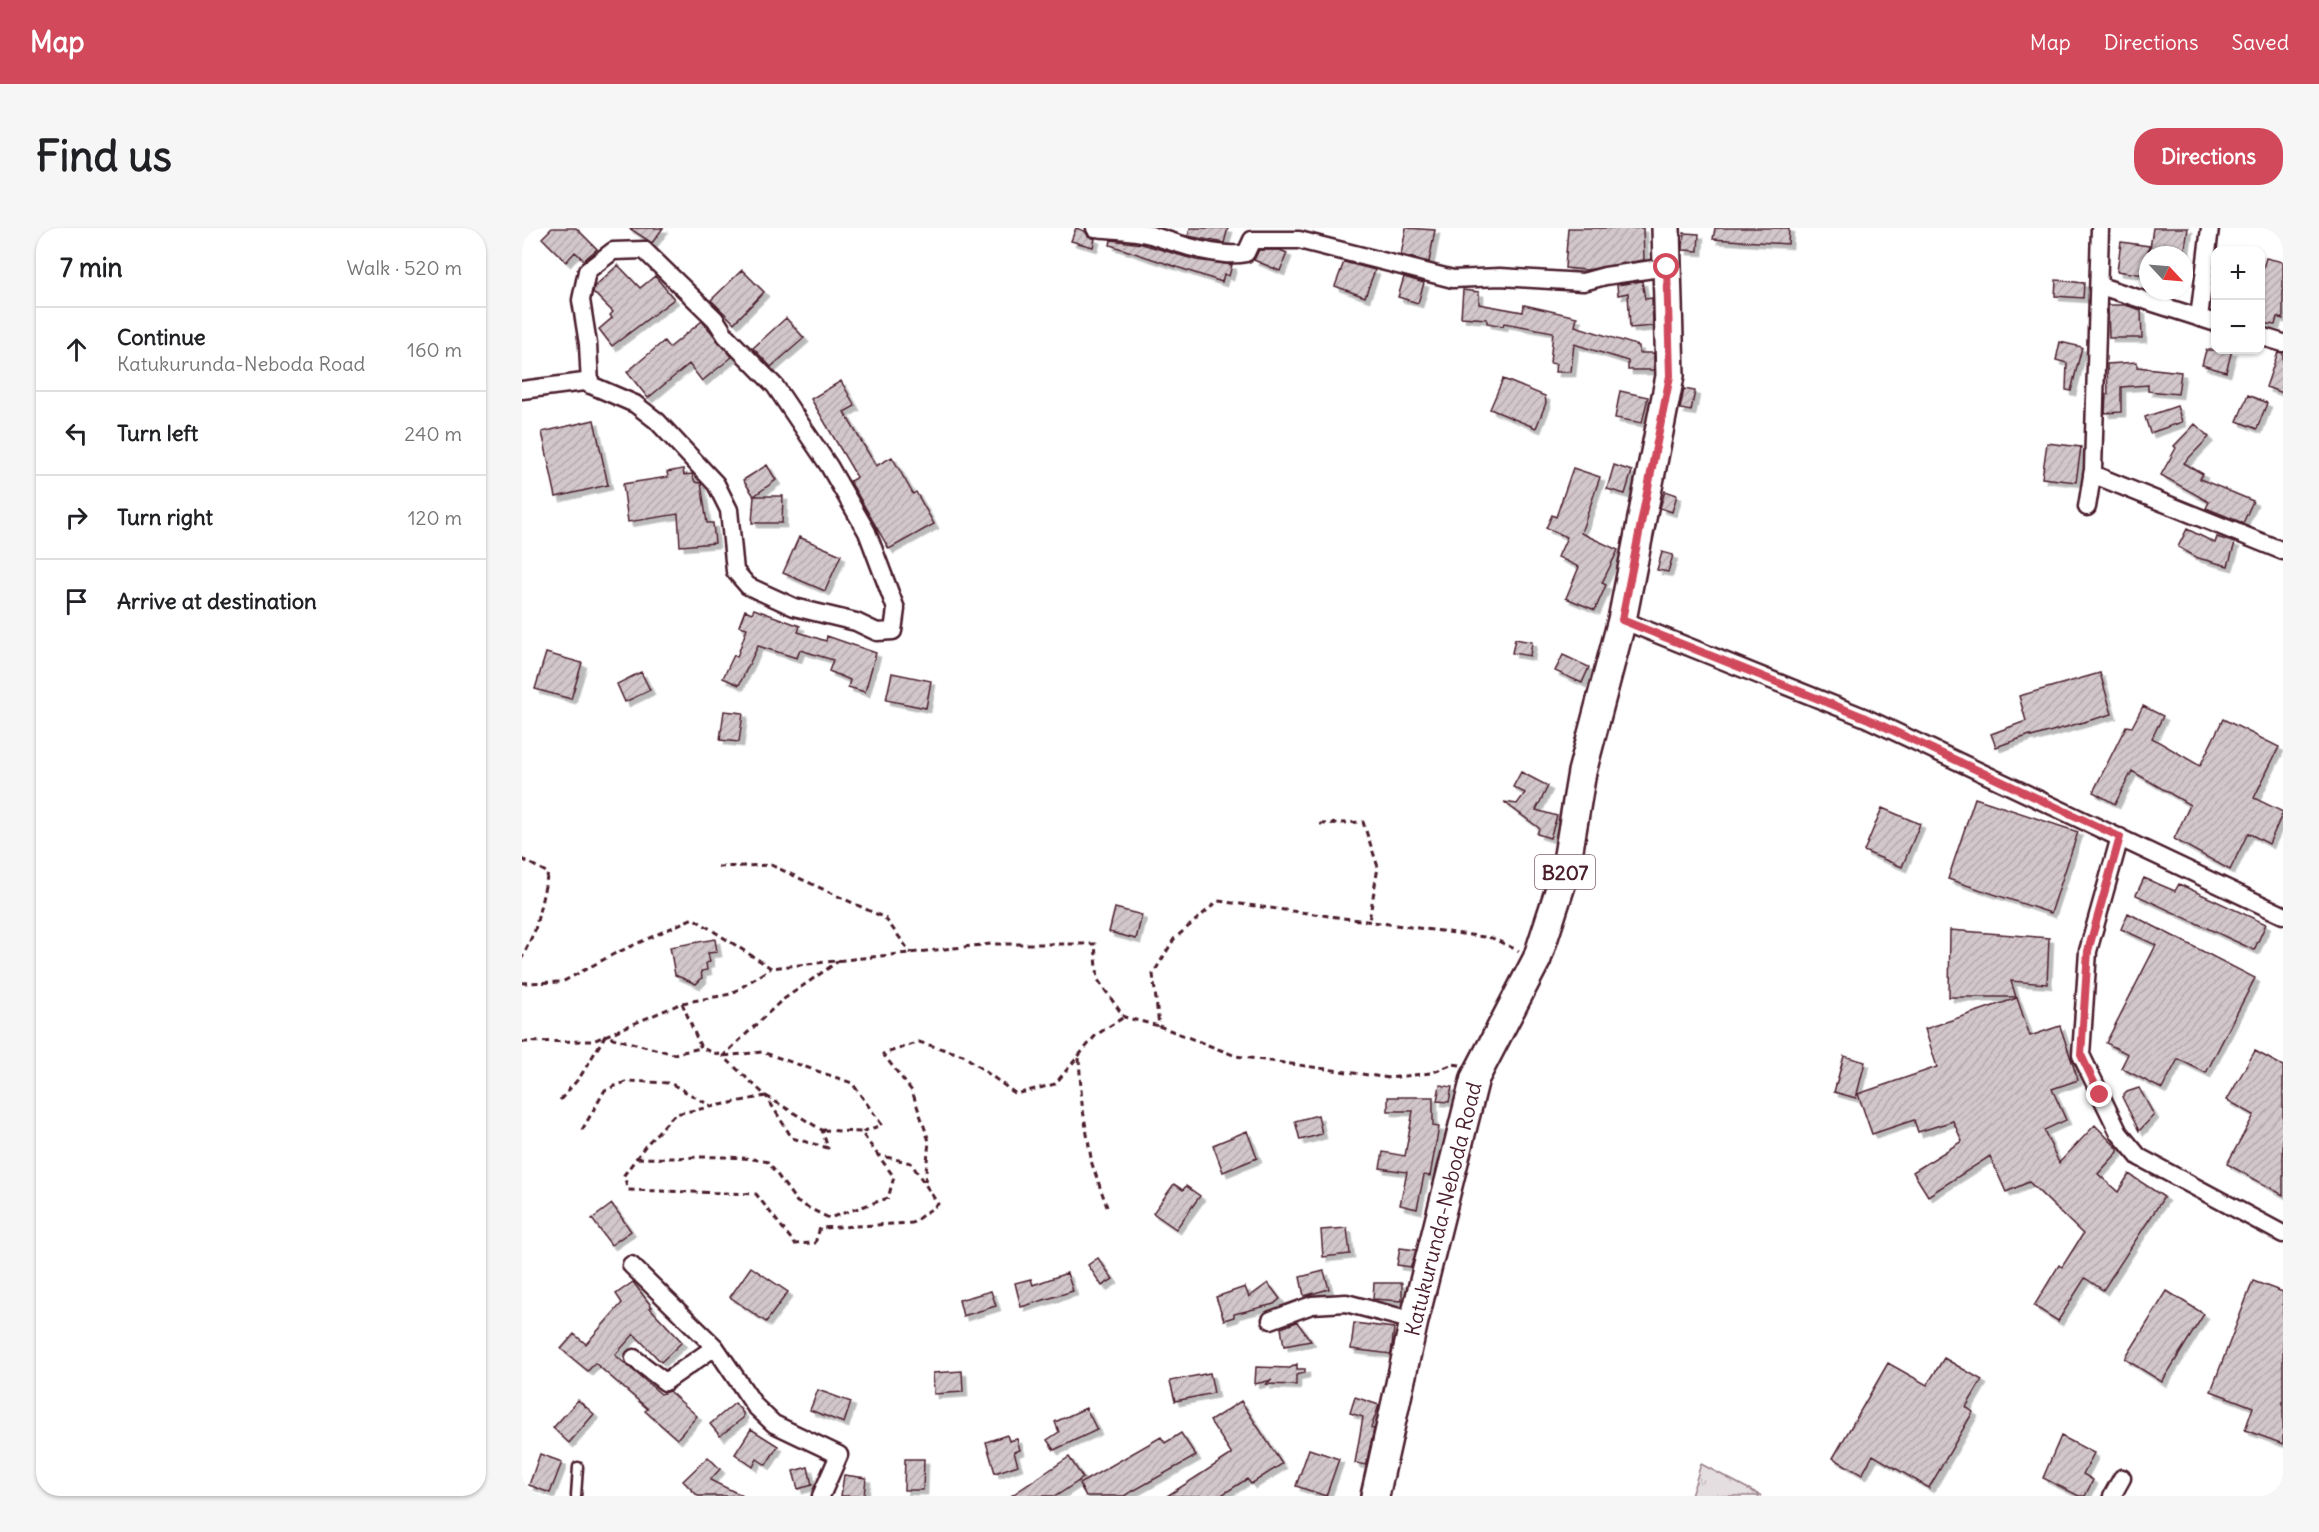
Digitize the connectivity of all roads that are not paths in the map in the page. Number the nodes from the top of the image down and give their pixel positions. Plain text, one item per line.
1 (1095, 228) edge
2 (1666, 228) edge
3 (2100, 228) edge
4 (2210, 228) edge
5 (1667, 267) junction
6 (2100, 286) junction
7 (2199, 318) junction
8 (2211, 321) edge
9 (2265, 338) edge
10 (2283, 343) edge
11 (590, 385) junction
12 (522, 390) edge
13 (2092, 474) junction
14 (2087, 507) dead end
15 (2283, 551) edge
16 (1622, 620) junction
17 (2120, 837) junction
18 (2283, 915) edge
19 (2283, 1234) edge
20 (631, 1265) dead end
21 (1271, 1320) dead end
22 (1414, 1321) junction
23 (715, 1347) junction
24 (634, 1359) dead end
25 (578, 1467) dead end
26 (2121, 1478) dead end
27 (576, 1496) edge
28 (821, 1496) edge
29 (1375, 1496) edge
30 (2112, 1496) edge

1 - 5 street
2 - 5 main road, Katukurunda-Neboda Road / B207
3 - 6 street
4 - 7 street
5 - 16 main road, Katukurunda-Neboda Road / B207
6 - 7 street
6 - 13 street
7 - 8 street
9 - 10 street
11 - 11 street
11 - 12 street
13 - 14 street
13 - 15 street
16 - 17 street
16 - 22 main road, Katukurunda-Neboda Road / B207
17 - 18 street
17 - 19 street
20 - 23 street
21 - 22 street
22 - 29 main road, Katukurunda-Neboda Road / B207
23 - 24 street
23 - 28 street
25 - 27 lane
26 - 30 street

